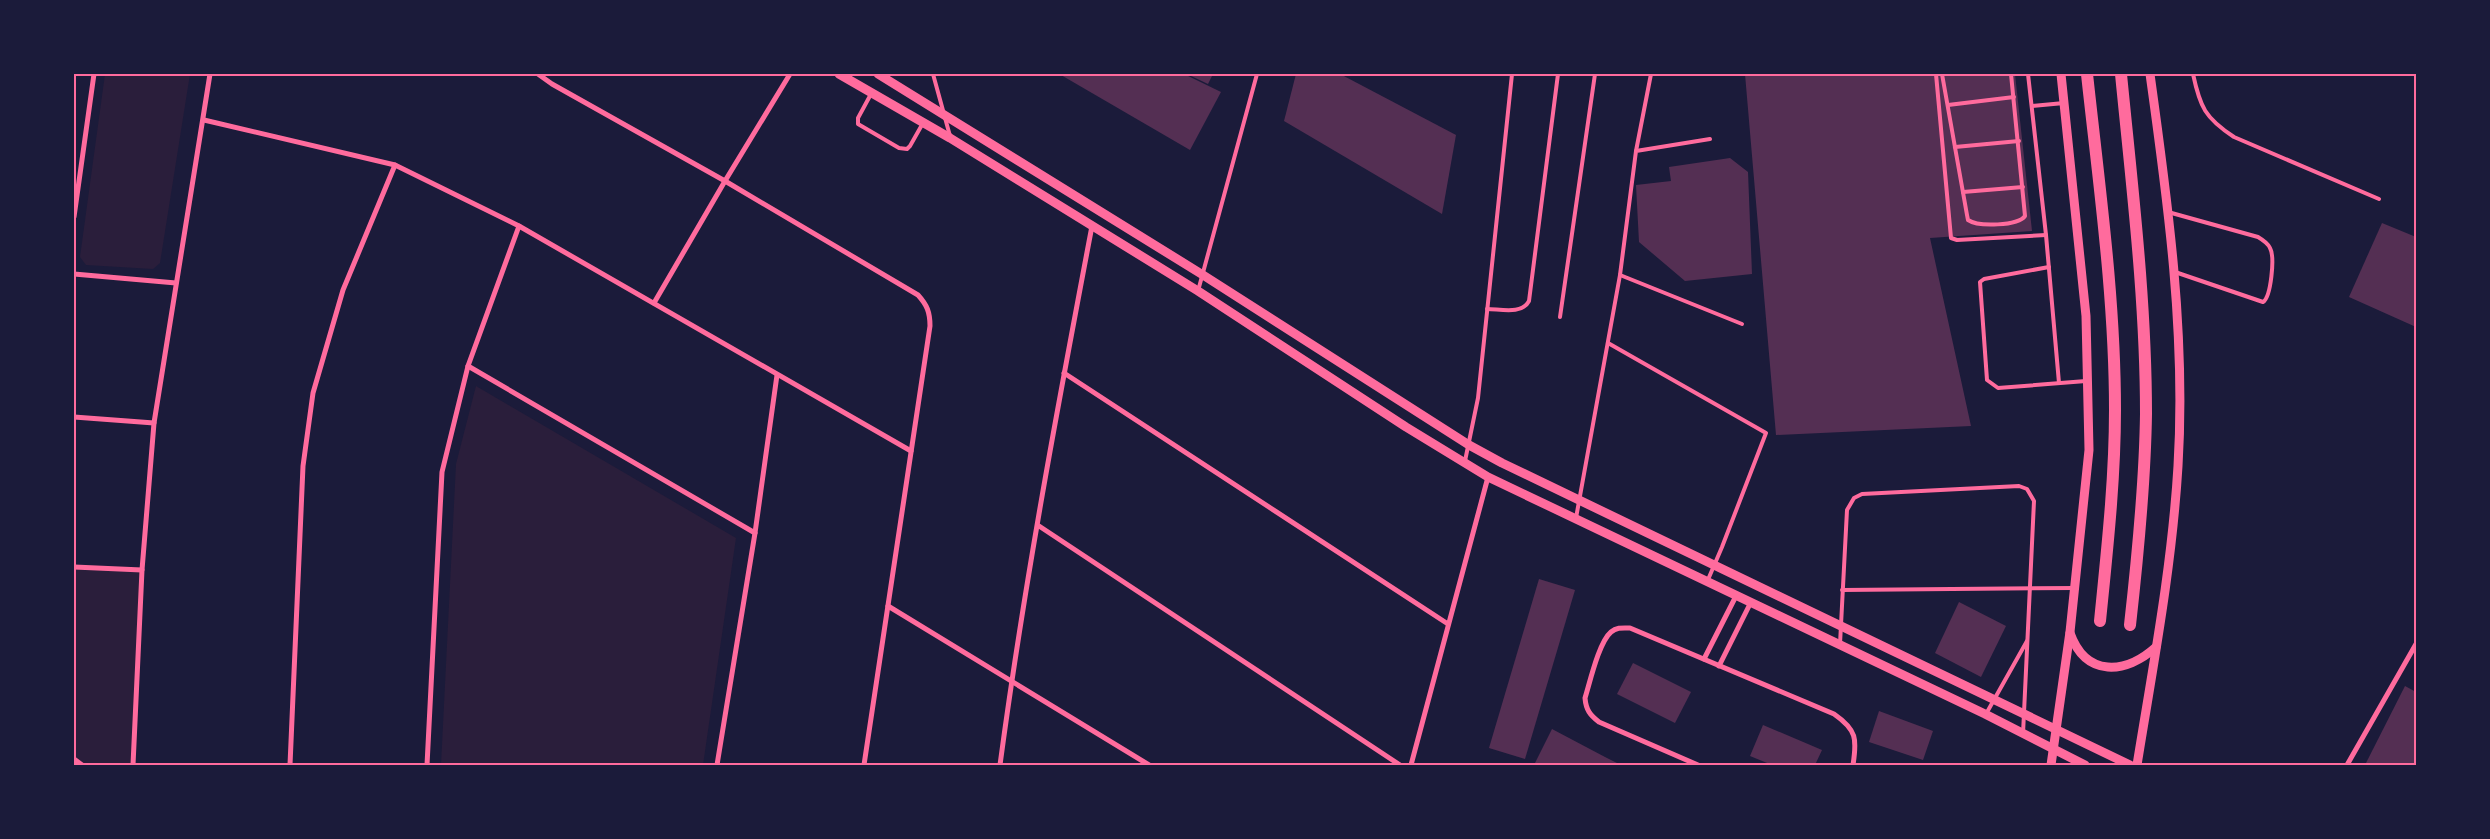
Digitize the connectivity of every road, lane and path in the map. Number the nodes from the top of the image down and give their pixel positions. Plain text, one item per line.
1 (94, 74) edge
2 (210, 74) edge
3 (538, 74) edge
4 (790, 74) edge
5 (839, 74) edge
6 (878, 74) edge
7 (933, 74) edge
8 (1257, 74) edge
9 (1512, 74) edge
10 (1558, 74) edge
11 (1595, 74) edge
12 (1651, 74) edge
13 (1936, 74) edge
14 (1942, 74) edge
15 (2011, 74) edge
16 (2028, 74) edge
17 (2061, 74) edge
18 (2087, 74) edge
19 (2121, 74) edge
20 (2150, 74) edge
21 (2193, 74) edge
22 (872, 92) junction
23 (2014, 97) junction
24 (2064, 104) junction
25 (1948, 105) junction
26 (2032, 106) junction
27 (945, 114) junction
28 (204, 120) junction
29 (924, 123) junction
30 (950, 138) junction
31 (1710, 139) dead end
32 (2019, 141) junction
33 (1956, 147) junction
34 (1636, 151) junction
35 (395, 165) junction
36 (725, 181) junction
37 (2023, 187) junction
38 (1963, 192) junction
39 (2379, 198) dead end
40 (1100, 211) junction
41 (2167, 211) junction
42 (74, 217) edge
43 (519, 226) junction
44 (1092, 226) junction
45 (2046, 234) junction
46 (2049, 267) junction
47 (2173, 271) junction
48 (74, 274) edge
49 (1203, 275) junction
50 (1620, 275) junction
51 (176, 283) junction
52 (1198, 291) junction
53 (654, 303) junction
54 (1487, 308) junction
55 (1560, 317) dead end
56 (1742, 324) dead end
57 (1608, 342) junction
58 (468, 366) junction
59 (1064, 373) junction
60 (778, 375) junction
61 (2088, 381) junction
62 (2059, 383) junction
63 (74, 417) edge
64 (154, 423) junction
65 (1469, 445) junction
66 (911, 451) junction
67 (1464, 463) junction
68 (1488, 477) junction
69 (1579, 501) junction
70 (1576, 520) junction
71 (1039, 526) junction
72 (755, 533) junction
73 (1715, 565) junction
74 (74, 567) edge
75 (142, 570) junction
76 (1707, 582) junction
77 (2030, 587) junction
78 (2075, 588) junction
79 (1842, 590) junction
80 (1736, 596) junction
81 (1751, 602) junction
82 (888, 606) junction
83 (2100, 621) dead end
84 (1448, 624) junction
85 (2130, 625) dead end
86 (1841, 626) junction
87 (2070, 632) junction
88 (2028, 640) junction
89 (1840, 644) junction
90 (2416, 644) edge
91 (2156, 647) junction
92 (1704, 659) junction
93 (1719, 666) junction
94 (1012, 680) junction
95 (1994, 699) junction
96 (1985, 714) junction
97 (2025, 714) junction
98 (2057, 730) junction
99 (2023, 734) junction
100 (2054, 750) junction
101 (74, 759) edge
102 (82, 765) edge
103 (133, 765) edge
104 (290, 765) edge
105 (427, 765) edge
106 (717, 765) edge
107 (864, 765) edge
108 (1000, 765) edge
109 (1149, 765) edge
110 (1400, 765) edge
111 (1411, 765) edge
112 (1698, 765) edge
113 (1853, 765) edge
114 (2051, 765) edge
115 (2085, 765) edge
116 (2130, 765) edge
117 (2136, 765) edge
118 (2347, 765) edge

1 - 42 street
2 - 28 street
3 - 36 street
4 - 36 street
5 - 22 street
6 - 27 street
7 - 27 lane
8 - 49 lane
9 - 54 lane
10 - 54 lane
11 - 55 lane
12 - 34 lane
13 - 45 lane
14 - 25 lane
15 - 23 lane
16 - 26 lane
17 - 24 street
18 - 83 main road
19 - 85 main road
20 - 41 street
21 - 39 lane
22 - 29 street
22 - 29 lane
23 - 25 lane
23 - 32 lane
24 - 26 lane
24 - 61 street
25 - 33 lane
26 - 45 lane
27 - 30 lane
27 - 40 street
28 - 35 street
28 - 51 street
29 - 30 street
30 - 44 street
31 - 34 lane
32 - 33 lane
32 - 37 lane
33 - 38 lane
34 - 50 lane
35 - 43 street
35 - 104 street
36 - 53 street
36 - 66 street
37 - 38 lane
37 - 38 lane
40 - 44 street
40 - 49 street
41 - 47 street
41 - 47 lane
43 - 53 street
43 - 58 street
44 - 52 street
44 - 59 street
45 - 46 lane
46 - 62 lane
46 - 62 lane
47 - 91 street
48 - 51 street
49 - 52 lane
49 - 65 street
50 - 56 lane
50 - 57 lane
51 - 64 street
52 - 67 street
53 - 60 street
54 - 65 lane
57 - 69 lane
57 - 73 lane
58 - 72 street
58 - 105 street
59 - 71 street
59 - 84 street
60 - 66 street
60 - 72 street
61 - 62 lane
61 - 78 street
63 - 64 street
64 - 75 street
65 - 67 lane
65 - 69 street
66 - 82 street
67 - 68 street
68 - 70 street
68 - 84 street
69 - 70 lane
69 - 73 street
70 - 76 street
71 - 94 street
71 - 110 street
72 - 106 street
73 - 76 lane
73 - 86 street
74 - 75 street
75 - 103 street
76 - 80 street
77 - 78 lane
77 - 79 lane
77 - 79 lane
77 - 88 lane
78 - 87 street
79 - 86 lane
80 - 81 street
80 - 92 street
81 - 89 street
81 - 93 street
82 - 94 street
82 - 107 street
84 - 111 street
86 - 89 lane
86 - 95 street
87 - 91 street
87 - 98 street
88 - 95 lane
88 - 97 lane
89 - 96 street
90 - 118 street
91 - 117 street
92 - 93 street
92 - 112 street
93 - 113 street
94 - 108 street
94 - 109 street
95 - 96 lane
95 - 97 street
96 - 99 street
97 - 98 street
97 - 99 lane
98 - 100 street
98 - 116 street
99 - 100 street
100 - 114 street
100 - 115 street
101 - 102 street

